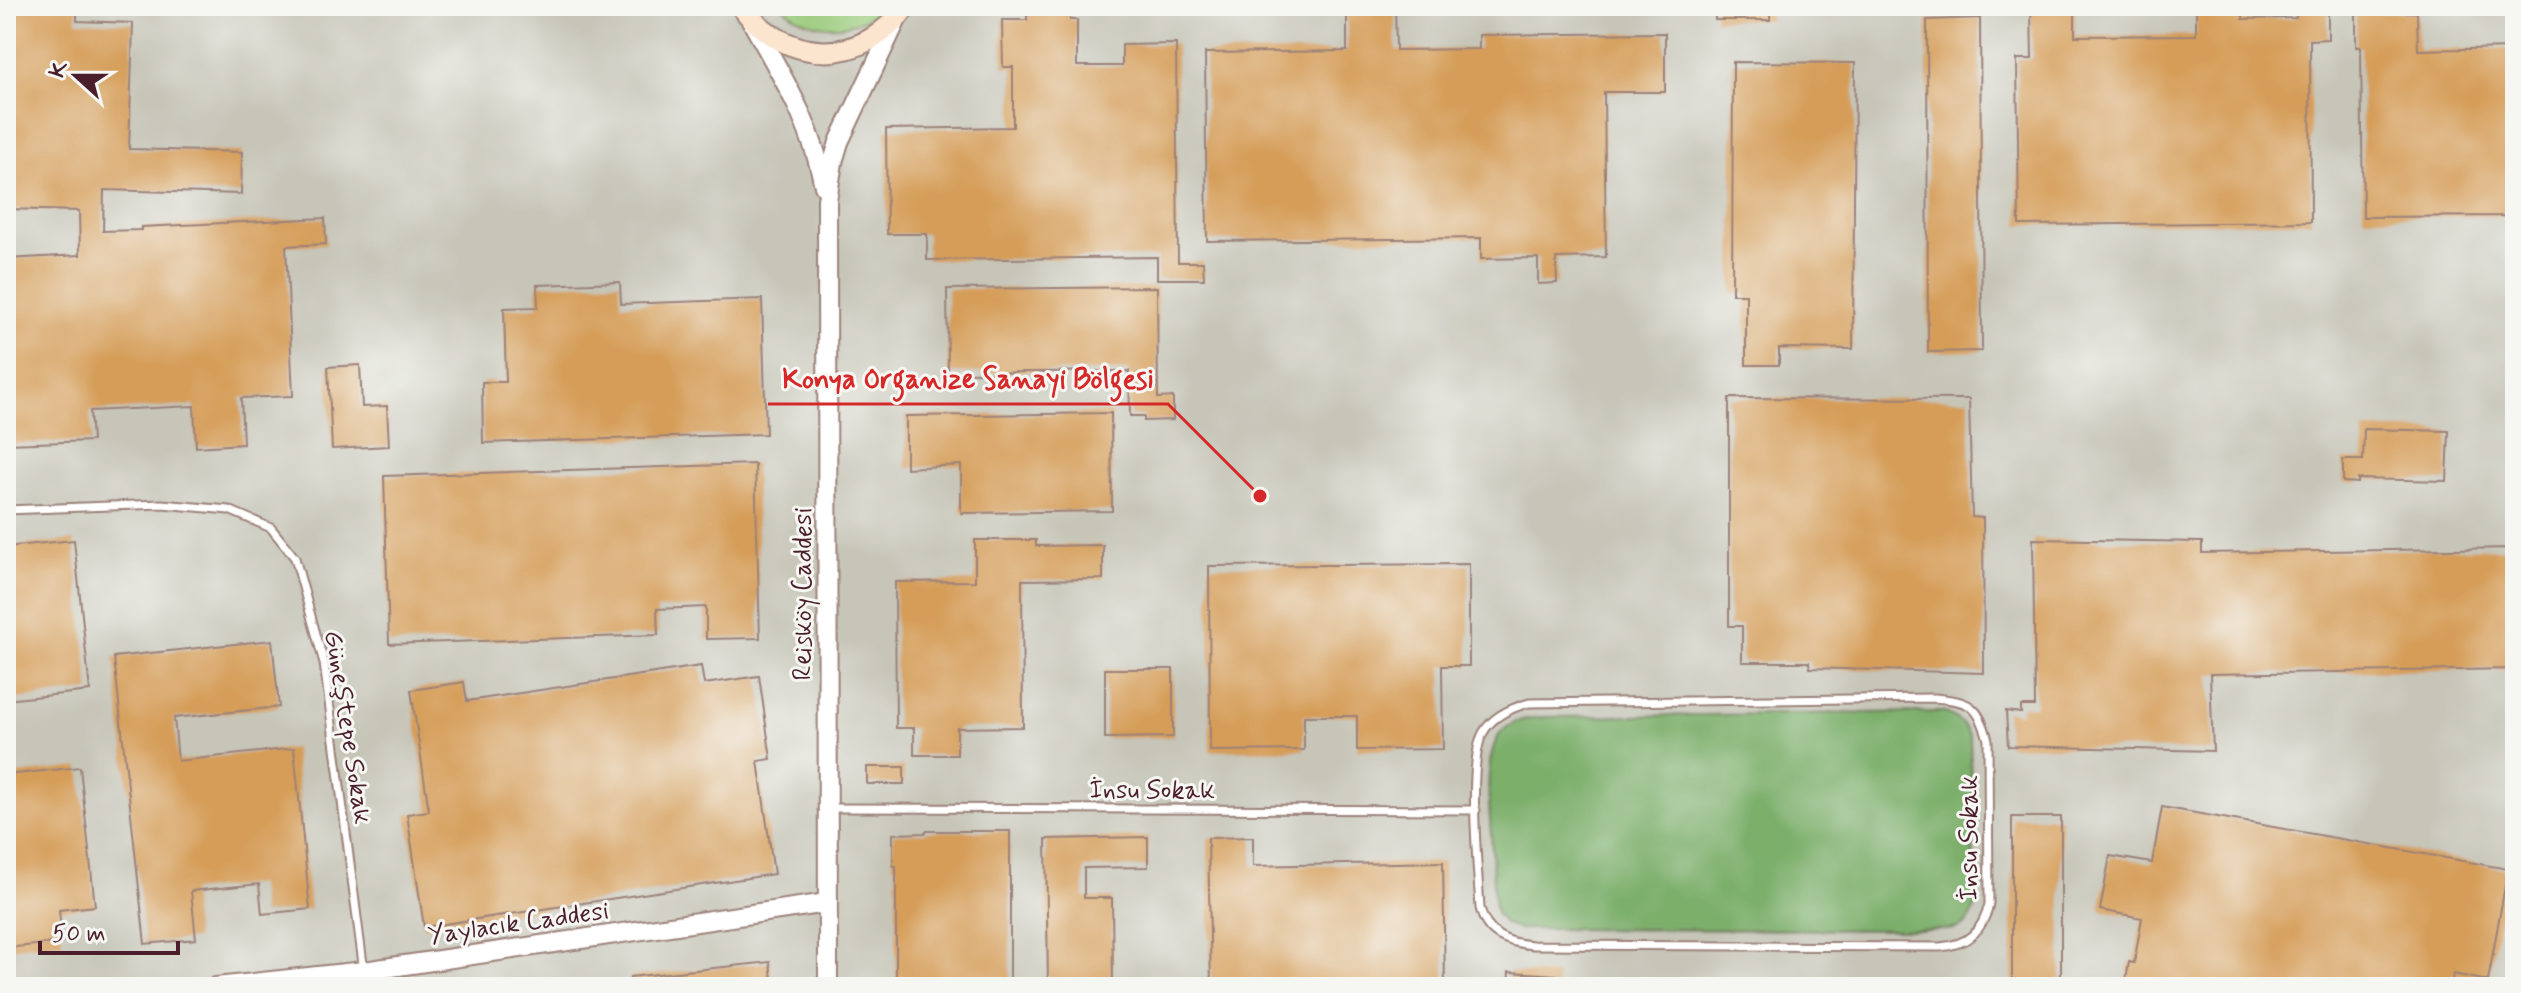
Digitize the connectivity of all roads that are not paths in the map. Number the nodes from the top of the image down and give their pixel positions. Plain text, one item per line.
1 (904, 10) edge
2 (746, 12) edge
3 (827, 200) junction
4 (6, 510) edge
5 (828, 808) junction
6 (1476, 810) junction
7 (827, 903) junction
8 (365, 979) edge
9 (216, 987) edge
10 (828, 987) edge

1 - 2 main road
1 - 3 street, Reisköy Caddesi
2 - 3 street, Reisköy Caddesi
3 - 5 street, Reisköy Caddesi
4 - 8 lane, Güneştepe Sokak
5 - 6 lane, İnsu Sokak
5 - 7 street, Reisköy Caddesi
6 - 6 lane, İnsu Sokak
7 - 8 street, Yaylacık Caddesi
7 - 10 street, Reisköy Caddesi
8 - 9 street, Yaylacık Caddesi

